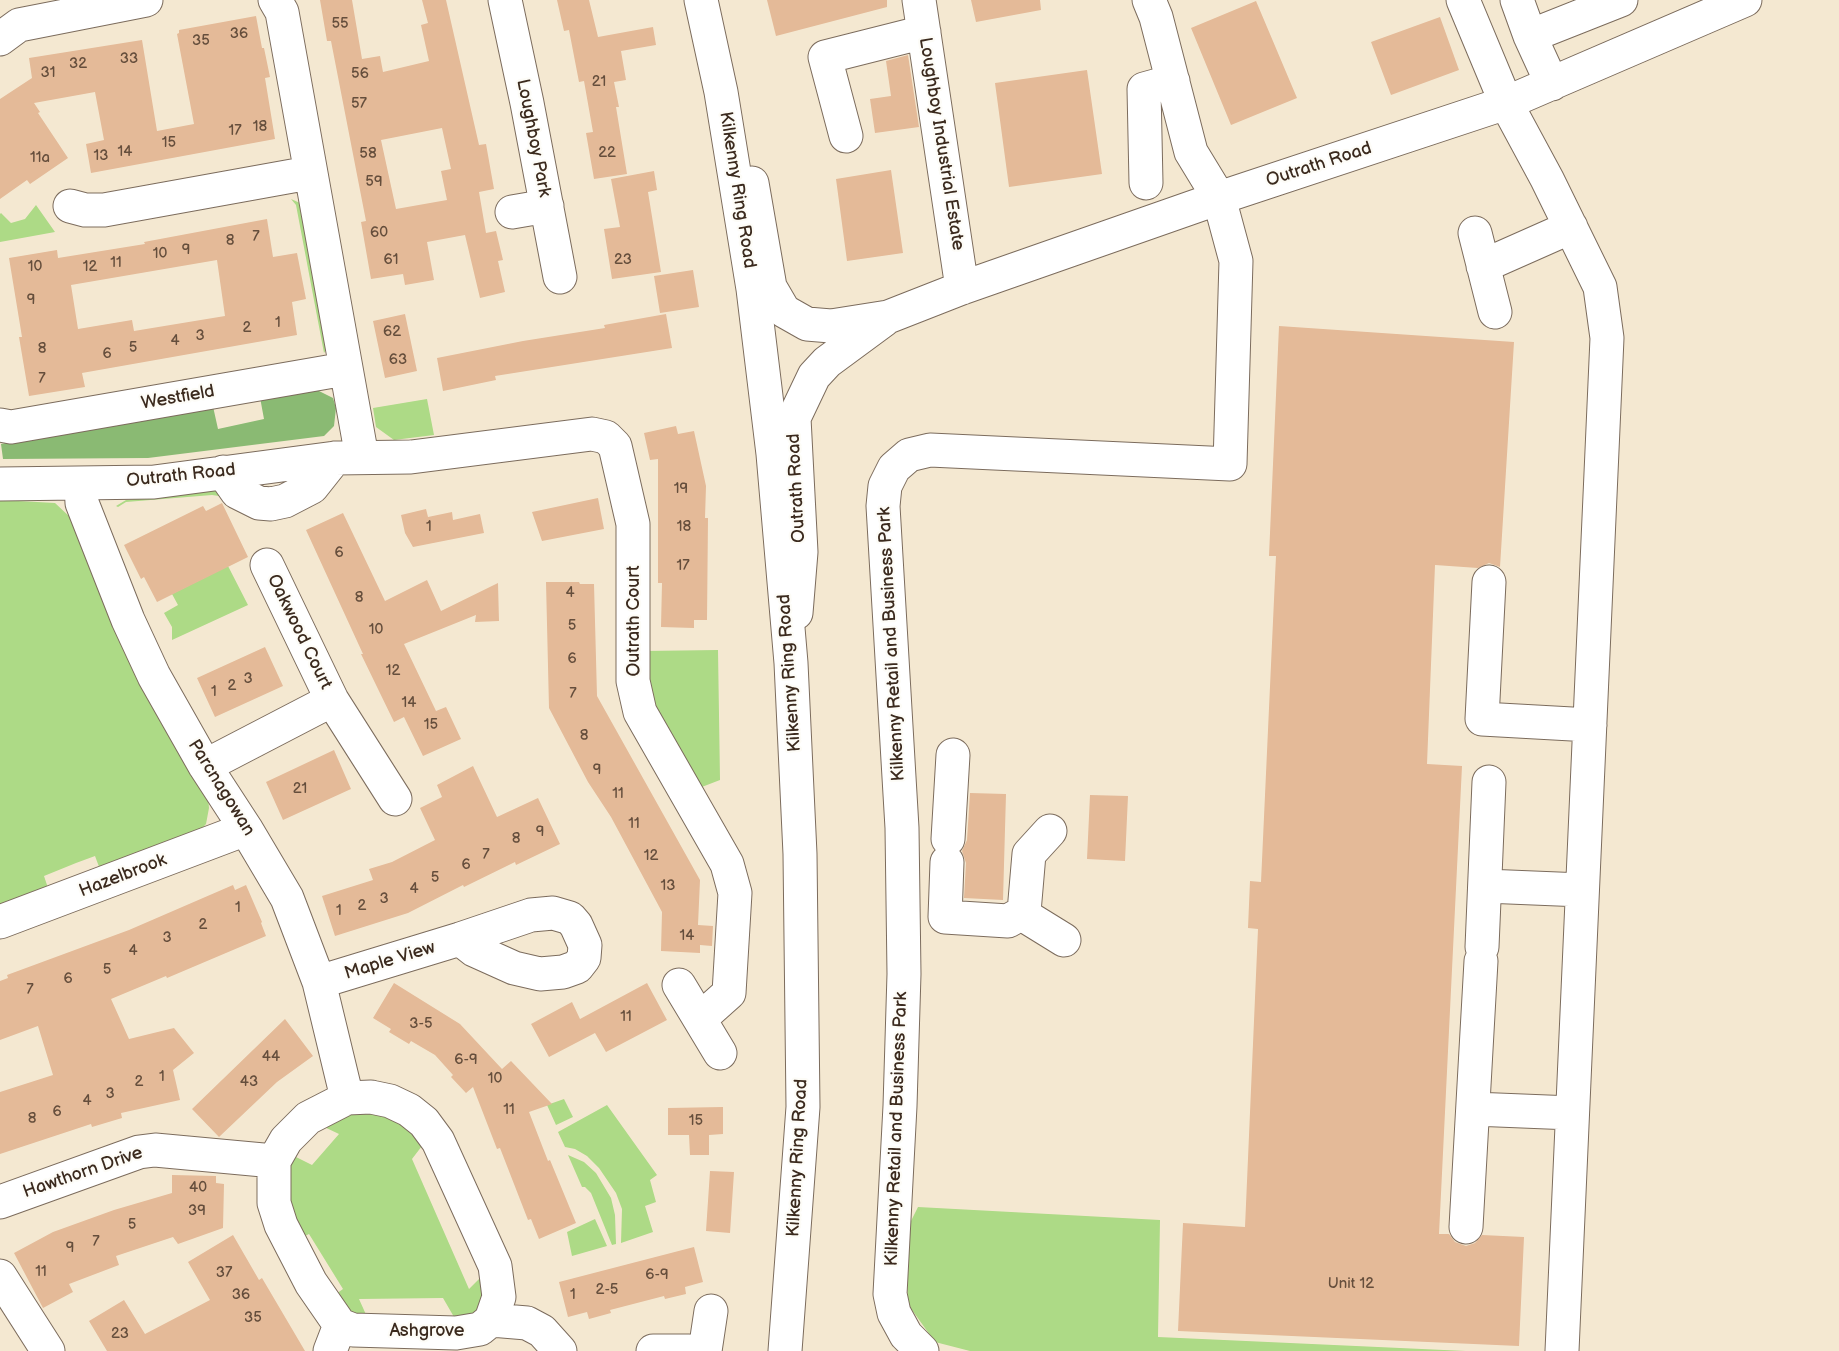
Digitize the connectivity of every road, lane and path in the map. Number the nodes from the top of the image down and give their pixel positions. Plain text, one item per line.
1 (146, 0) edge
2 (275, 0) edge
3 (505, 0) edge
4 (701, 0) edge
5 (919, 0) edge
6 (1149, 0) edge
7 (1463, 0) edge
8 (1517, 0) edge
9 (1621, 0) edge
10 (1745, 0) edge
11 (924, 32) junction
12 (1530, 36) junction
13 (0, 39) edge
14 (1173, 81) junction
15 (1552, 84) junction
16 (721, 92) junction
17 (1506, 103) junction
18 (846, 136) dead end
19 (309, 173) junction
20 (1146, 183) dead end
21 (1219, 198) junction
22 (70, 206) dead end
23 (547, 206) junction
24 (512, 212) dead end
25 (1571, 227) junction
26 (1475, 233) dead end
27 (1483, 266) junction
28 (560, 277) dead end
29 (962, 288) junction
30 (1495, 312) dead end
31 (888, 317) junction
32 (345, 369) junction
33 (5, 426) edge
34 (348, 458) junction
35 (0, 484) edge
36 (81, 484) junction
37 (267, 565) dead end
38 (1489, 582) dead end
39 (792, 663) junction
40 (332, 700) junction
41 (1590, 725) junction
42 (953, 756) dead end
43 (205, 766) junction
44 (1489, 782) dead end
45 (395, 799) dead end
46 (246, 829) junction
47 (1050, 831) dead end
48 (1485, 886) junction
49 (1582, 890) junction
50 (1024, 912) junction
51 (0, 922) edge
52 (460, 939) dead end
53 (1064, 940) dead end
54 (319, 982) junction
55 (679, 985) dead end
56 (701, 1018) junction
57 (720, 1053) dead end
58 (347, 1098) junction
59 (1473, 1109) junction
60 (1572, 1113) junction
61 (274, 1161) junction
62 (0, 1202) edge
63 (1466, 1227) dead end
64 (0, 1276) edge
65 (711, 1311) dead end
66 (491, 1320) junction
67 (335, 1338) edge
68 (48, 1351) edge
69 (560, 1351) edge
70 (653, 1351) edge
71 (689, 1351) edge
72 (705, 1351) edge
73 (785, 1351) edge
74 (922, 1351) edge
75 (1562, 1351) edge

1 - 13 main road
2 - 19 main road
3 - 23 main road, Loughboy Park
4 - 16 main road, Kilkenny Ring Road
5 - 11 main road, Loughboy Industrial Estate
6 - 14 main road
7 - 17 main road
8 - 12 main road
9 - 12 main road
10 - 15 main road, Outrath Road
11 - 18 main road
11 - 29 main road, Loughboy Industrial Estate
12 - 15 main road
14 - 20 main road
14 - 21 main road
15 - 17 main road, Outrath Road
16 - 31 main road, Outrath Road
16 - 39 main road, Kilkenny Ring Road
17 - 21 main road, Outrath Road
17 - 25 main road
19 - 22 main road
19 - 32 main road
21 - 29 main road, Outrath Road
21 - 74 main road, Kilkenny Retail and Business Park
23 - 24 main road
23 - 28 main road, Loughboy Park
25 - 27 main road
25 - 41 main road
26 - 27 main road
27 - 30 main road
29 - 31 main road, Outrath Road
31 - 39 main road, Outrath Road
32 - 33 main road, Westfield
32 - 34 main road
34 - 36 main road, Outrath Road
34 - 56 main road, Outrath Court
35 - 36 main road, Outrath Road
36 - 43 main road, Parcnagowan
37 - 40 main road, Oakwood Court
38 - 41 main road
39 - 73 main road, Kilkenny Ring Road
40 - 43 main road, Oakwood Court
40 - 45 main road, Oakwood Court
41 - 49 main road
42 - 50 main road
43 - 46 main road, Parcnagowan
44 - 48 main road
46 - 51 main road, Hazelbrook
46 - 54 main road, Parcnagowan
47 - 50 main road
48 - 49 main road
48 - 59 main road
49 - 60 main road
50 - 53 main road
52 - 54 main road, Maple View
54 - 58 main road, Parcnagowan
55 - 56 main road
56 - 57 main road
58 - 61 main road, Ashgrove
58 - 66 main road, Ashgrove
59 - 60 main road
59 - 63 main road
60 - 75 main road
61 - 62 main road, Hawthorn Drive
61 - 67 main road, Ashgrove
64 - 68 main road
65 - 72 main road
66 - 67 main road, Ashgrove
66 - 69 main road
70 - 71 main road

